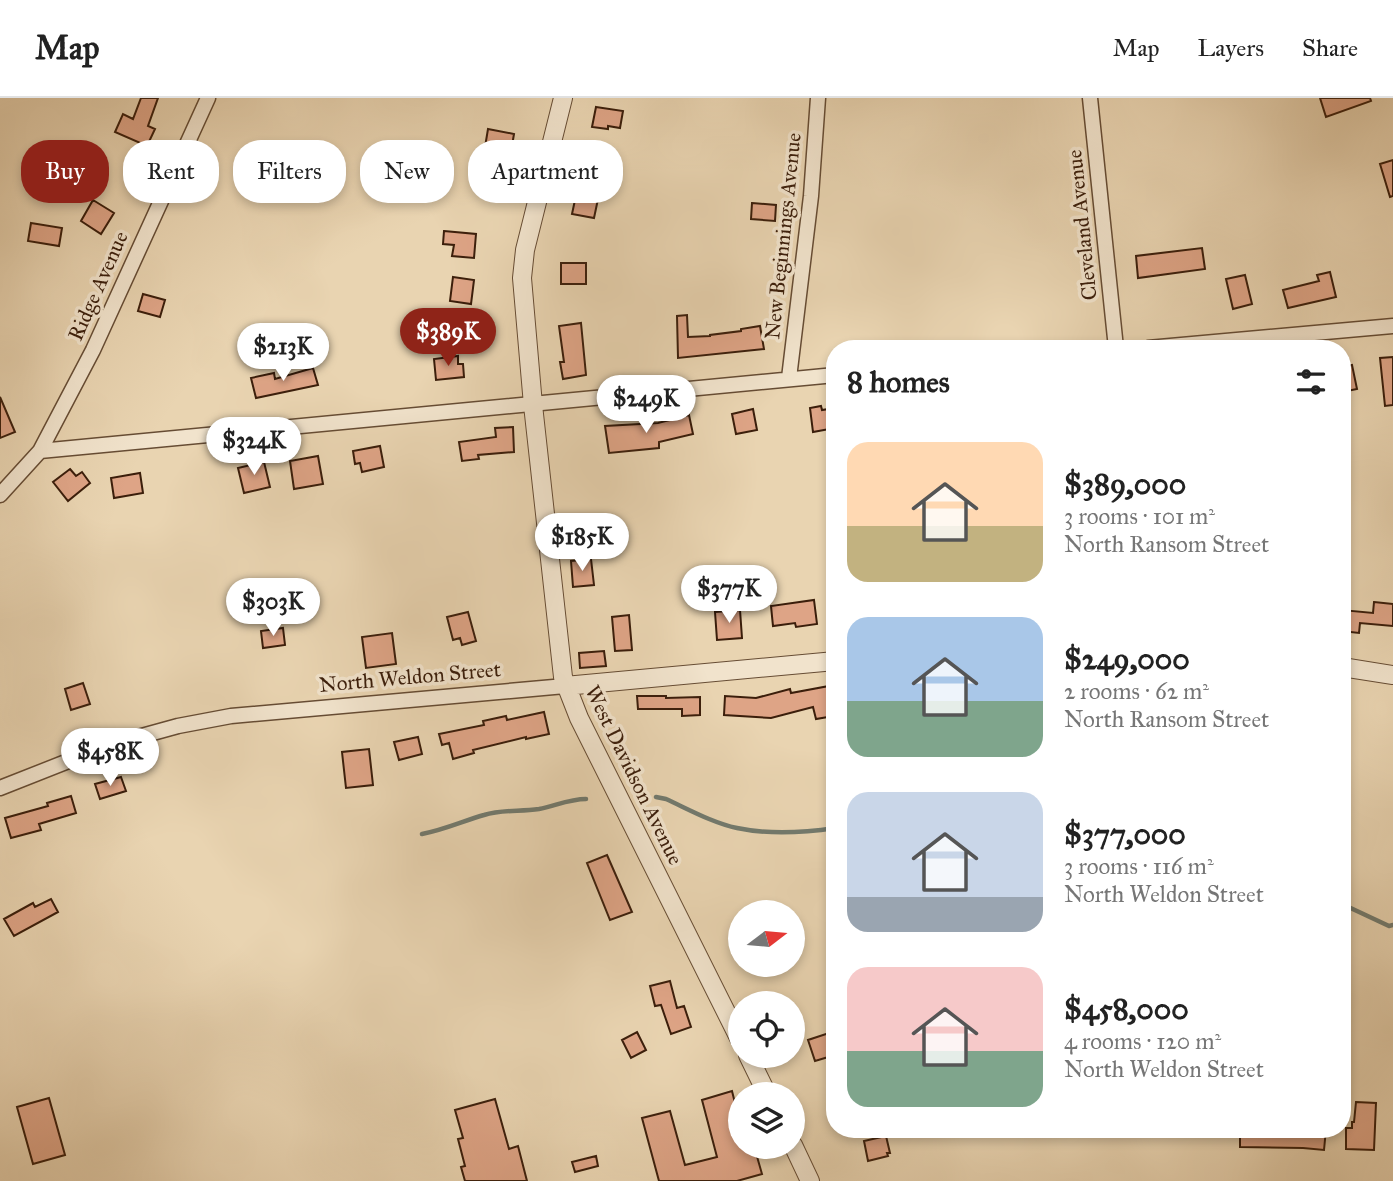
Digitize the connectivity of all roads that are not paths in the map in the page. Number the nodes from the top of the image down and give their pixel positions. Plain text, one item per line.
1 (208, 98) edge
2 (564, 98) edge
3 (818, 98) edge
4 (1090, 98) edge
5 (1393, 326) edge
6 (1115, 340) edge
7 (1237, 340) edge
8 (826, 375) edge
9 (789, 378) junction
10 (533, 405) junction
11 (40, 451) junction
12 (0, 495) edge
13 (826, 662) edge
14 (1351, 668) edge
15 (1393, 675) edge
16 (565, 686) junction
17 (0, 788) edge
18 (728, 1016) edge
19 (800, 1159) edge
20 (810, 1181) edge

1 - 11 street, Ridge Avenue
2 - 10 street, West Davidson Avenue
3 - 9 street, New Beginnings Avenue
4 - 6 street, Cleveland Avenue
5 - 7 street
8 - 9 street
9 - 10 street
10 - 11 street
10 - 16 street, West Davidson Avenue
11 - 12 street, Ridge Avenue
13 - 16 street, North Weldon Street
14 - 15 street
16 - 17 street, North Weldon Street
16 - 18 street, West Davidson Avenue
19 - 20 street

